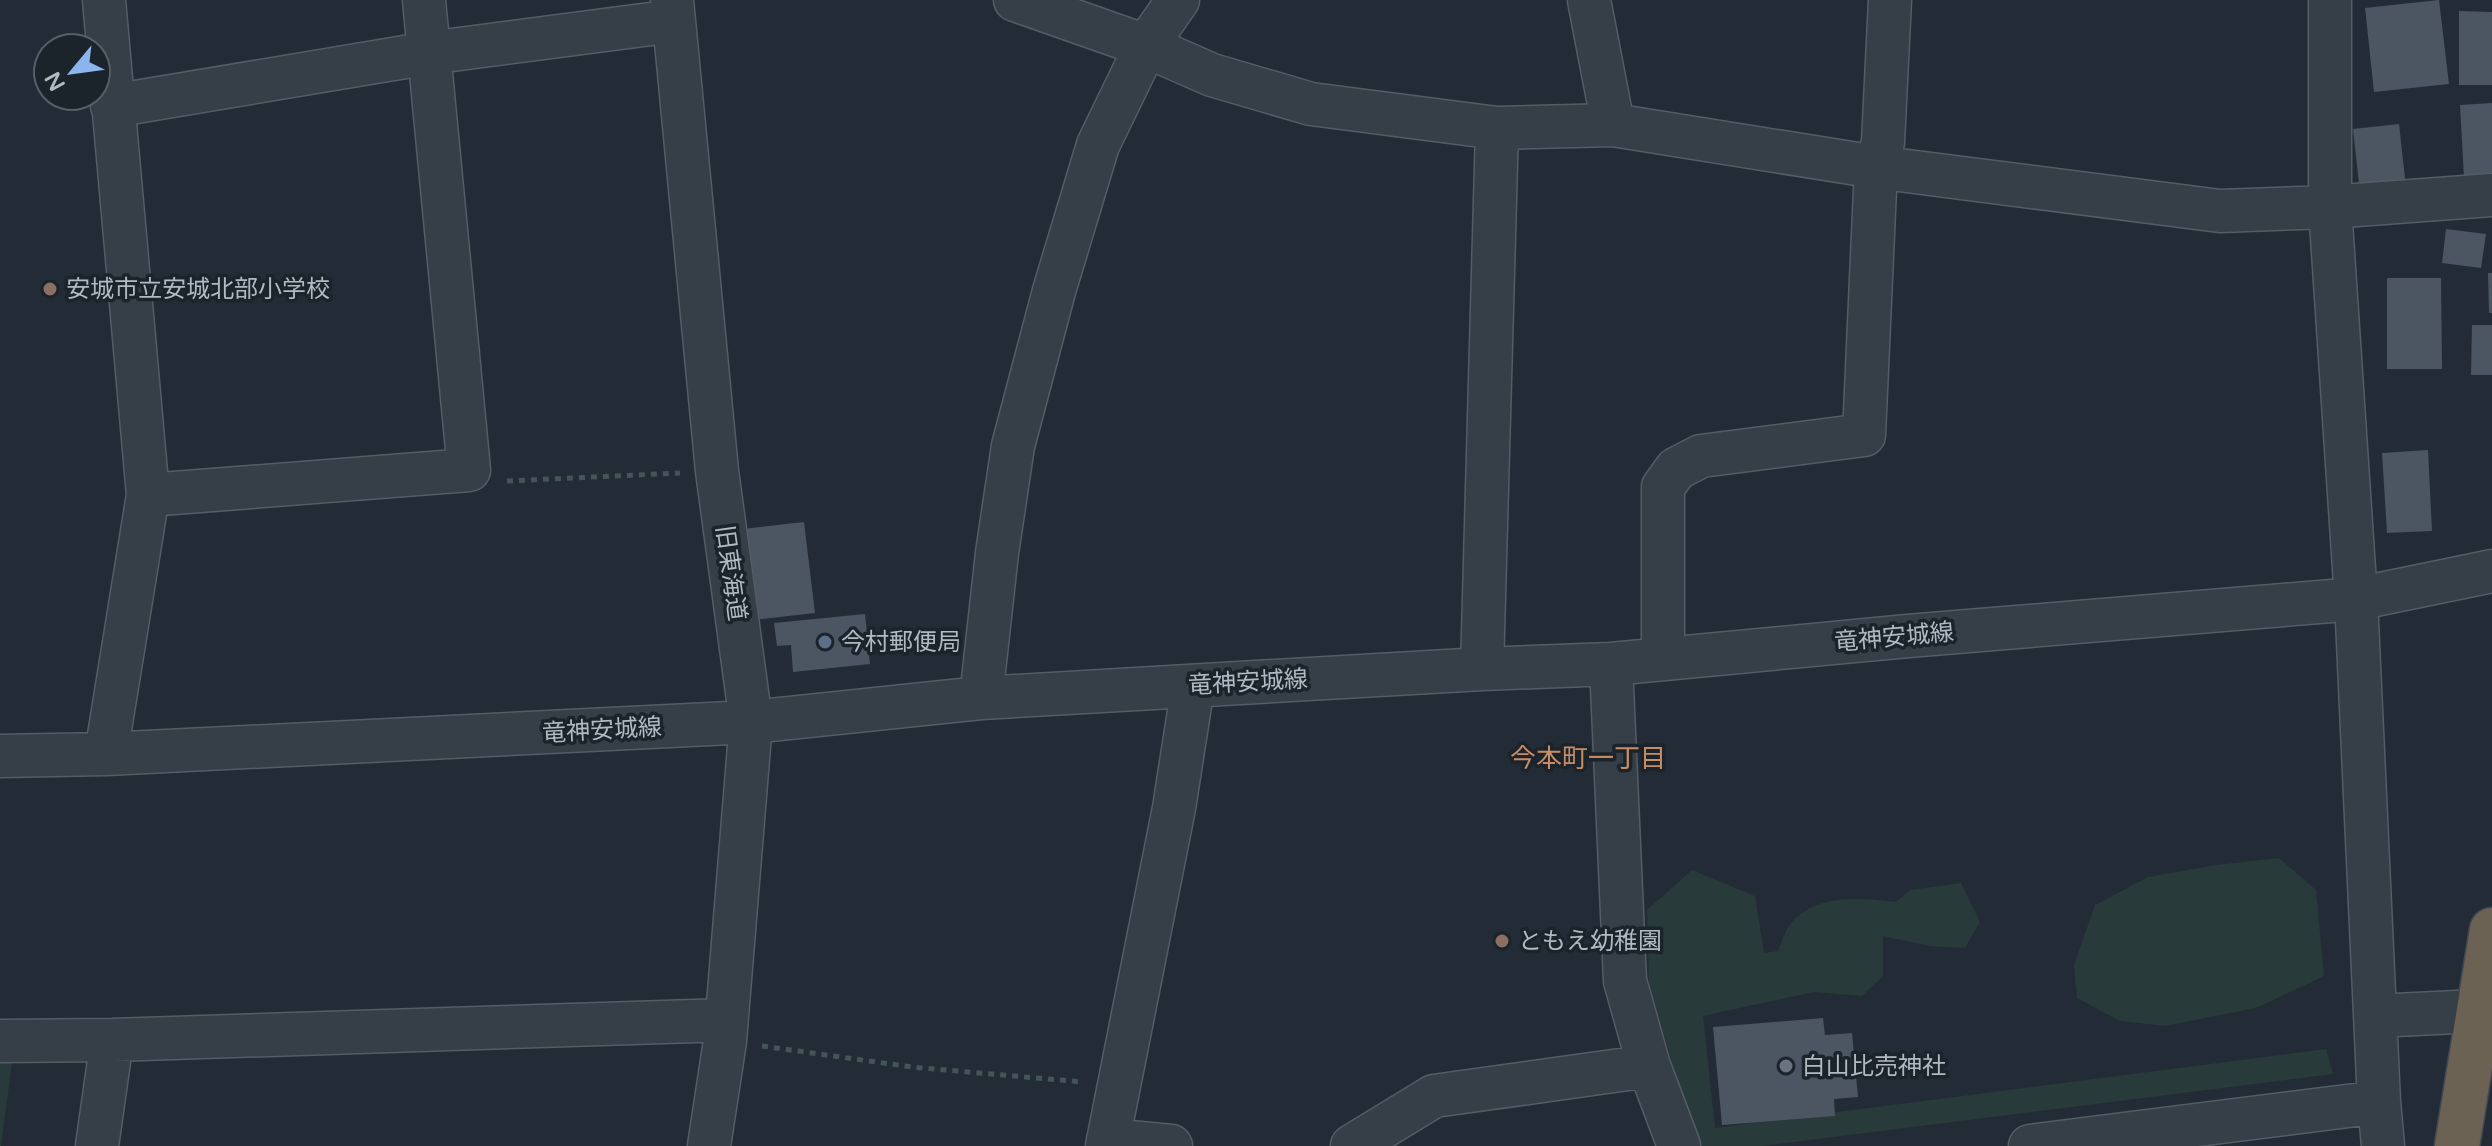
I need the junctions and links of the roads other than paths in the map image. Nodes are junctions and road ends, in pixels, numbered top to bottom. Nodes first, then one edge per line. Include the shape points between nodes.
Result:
1 (104, 0) edge
2 (424, 0) edge
3 (1015, 0) edge
4 (1178, 0) edge
5 (1589, 0) edge
6 (1890, 0) edge
7 (2330, 0) edge
8 (673, 10) edge
9 (106, 32) edge
10 (1146, 46) junction
11 (429, 53) junction
12 (112, 106) joint
13 (1613, 125) junction
14 (1497, 128) junction
15 (1876, 167) junction
16 (2492, 195) edge
17 (2330, 207) junction
18 (148, 495) junction
19 (2492, 571) edge
20 (2356, 599) junction
21 (1663, 659) junction
22 (1611, 664) junction
23 (1482, 669) junction
24 (1193, 686) junction
25 (981, 698) junction
26 (751, 722) junction
27 (106, 754) junction
28 (0, 756) edge
29 (2492, 930) edge
30 (2477, 1011) junction
31 (2375, 1016) junction
32 (726, 1031) junction
33 (112, 1040) junction
34 (0, 1041) edge
35 (1649, 1066) junction
36 (2379, 1102) junction
37 (1107, 1143) edge
38 (97, 1146) edge
39 (709, 1146) edge
40 (1171, 1146) edge
41 (1352, 1146) edge
42 (1679, 1146) edge
43 (2030, 1146) edge
44 (2383, 1146) edge
45 (2457, 1146) edge

1 - 9 street
2 - 11 street
3 - 10 street
4 - 10 street
5 - 13 street
6 - 15 street via 1883,142
7 - 17 street
8 - 11 street
8 - 26 street, 旧東海道 via 717,471
10 - 14 street via 1212,75 1311,104
10 - 25 street via 1098,145 1013,446
11 - 12 street
11 - 18 street via 469,470
12 - 18 street
13 - 14 street
13 - 15 street
14 - 23 street
15 - 17 street via 2185,208
15 - 21 street via 1864,435 1701,456 1676,469 1663,487
16 - 17 street
17 - 20 street
18 - 27 street
19 - 20 street, 竜神安城線
20 - 21 street, 竜神安城線
20 - 31 street
21 - 22 street, 竜神安城線
22 - 23 street, 竜神安城線
22 - 35 street via 1625,981
23 - 24 street, 竜神安城線
24 - 25 street, 竜神安城線
24 - 37 street
25 - 26 street, 竜神安城線
26 - 27 street, 竜神安城線
26 - 32 street, 旧東海道
27 - 28 street, 竜神安城線
29 - 30 highway
30 - 31 street
30 - 45 highway
31 - 36 street
32 - 33 street
32 - 39 street, 旧東海道
33 - 34 street
33 - 38 street
35 - 41 street via 1434,1096
35 - 42 street
36 - 43 street
36 - 44 street
37 - 40 street

